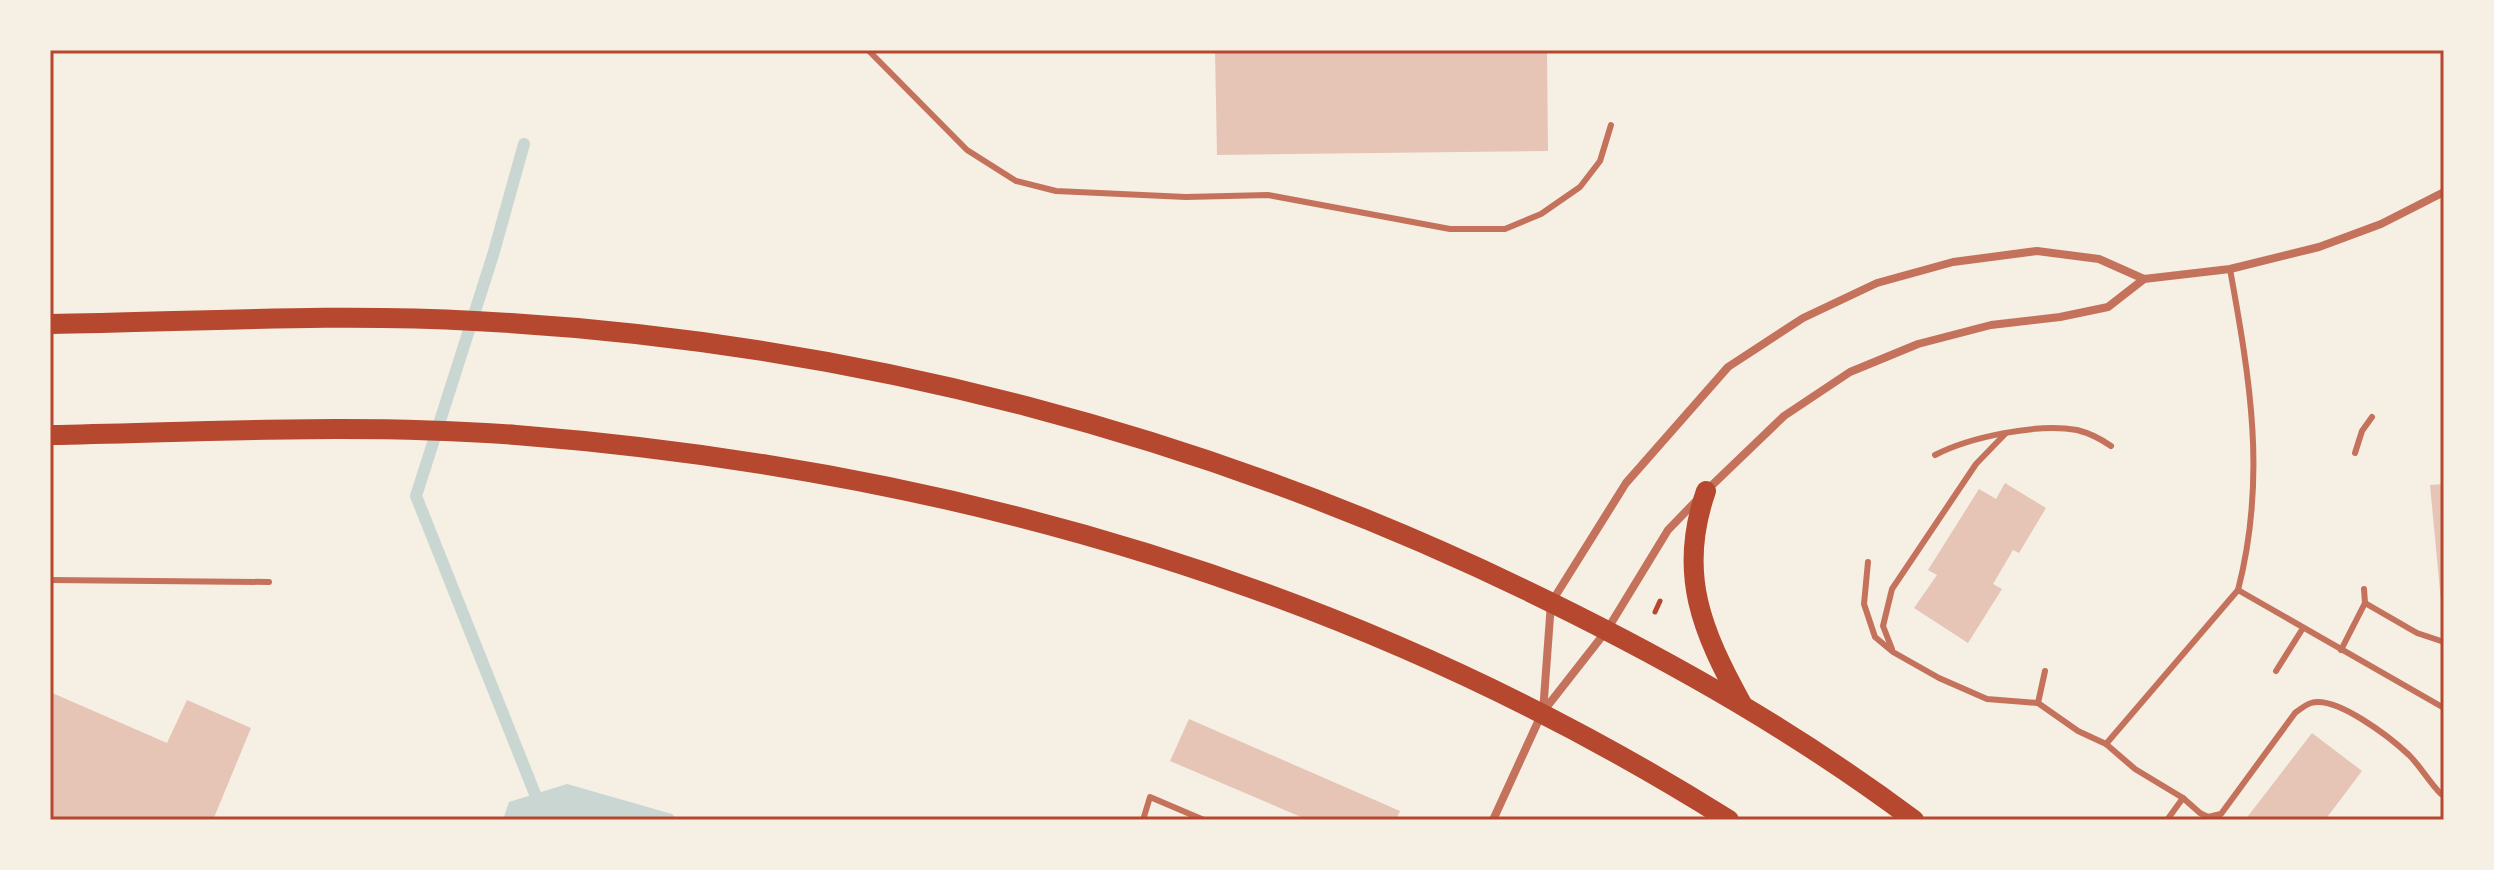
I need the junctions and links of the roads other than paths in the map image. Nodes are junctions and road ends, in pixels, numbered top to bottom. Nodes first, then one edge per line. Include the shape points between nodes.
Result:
1 (868, 50) edge
2 (1611, 125) dead end
3 (2444, 192) edge
4 (2230, 269) junction
5 (2144, 279) junction
6 (50, 324) edge
7 (2372, 417) dead end
8 (2005, 434) junction
9 (50, 435) edge
10 (2111, 446) dead end
11 (2355, 453) dead end
12 (1935, 455) dead end
13 (1706, 491) junction
14 (1868, 562) dead end
15 (50, 580) edge
16 (269, 582) dead end
17 (2364, 589) dead end
18 (2238, 590) junction
19 (1551, 603) junction
20 (2365, 603) junction
21 (2303, 628) junction
22 (1607, 630) junction
23 (2444, 642) edge
24 (2341, 650) junction
25 (1893, 652) junction
26 (2045, 671) dead end
27 (2276, 671) dead end
28 (2038, 703) junction
29 (1742, 704) junction
30 (2444, 708) edge
31 (1542, 713) junction
32 (2106, 744) junction
33 (2441, 794) dead end
34 (2183, 798) junction
35 (1143, 820) edge
36 (1204, 820) edge
37 (1493, 820) edge
38 (1729, 820) edge
39 (1914, 820) edge
40 (2167, 820) edge

1 - 2 lane via 967,150 1016,181 1056,191 1268,195 1450,229 1505,229 1541,214 1580,187 1600,161
3 - 4 street via 2319,247
4 - 5 street
4 - 18 lane via 2250,380 2255,452 2249,546
5 - 13 street via 2108,307 1991,325 1918,344 1850,372 1784,416
5 - 19 street via 2099,259 2037,251 1907,274 1803,318 1728,367 1626,483
6 - 19 main road via 395,318 558,326 759,349 974,392 1178,449 1360,515
7 - 11 lane
8 - 10 lane via 2077,430
8 - 12 lane
8 - 25 lane via 1976,464 1892,589 1883,626
9 - 31 main road via 350,430 512,435 722,457 851,478 1206,571 1425,657
13 - 22 street via 1668,530
13 - 29 main road via 1695,522 1694,574 1703,624
14 - 25 lane via 1864,604 1875,637
15 - 16 lane
17 - 20 lane
18 - 21 lane
18 - 32 lane
19 - 22 main road
19 - 31 street
20 - 23 lane
20 - 24 lane
21 - 24 lane
21 - 27 lane
22 - 29 main road
22 - 31 street
24 - 30 lane
25 - 28 lane via 1987,699
26 - 28 lane
28 - 32 lane
29 - 39 main road
31 - 37 street
31 - 38 main road
32 - 34 lane
33 - 34 lane via 2409,756 2350,711 2311,703 2295,713 2221,814 2208,817
34 - 40 lane
35 - 36 lane via 1150,797

